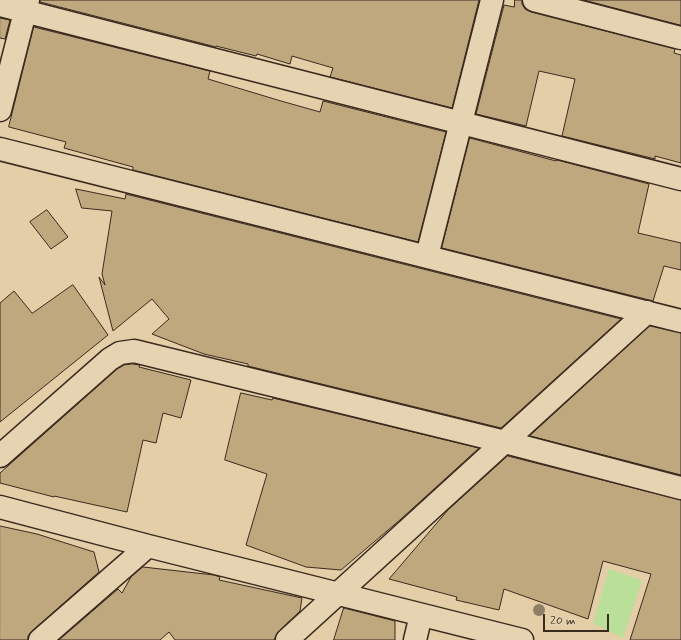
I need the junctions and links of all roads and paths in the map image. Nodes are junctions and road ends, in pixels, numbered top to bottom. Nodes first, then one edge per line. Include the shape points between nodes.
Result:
1 (492, 0) edge
2 (534, 0) edge
3 (0, 5) edge
4 (26, 6) edge
5 (681, 38) edge
6 (0, 110) edge
7 (461, 122) junction
8 (0, 149) edge
9 (681, 179) edge
10 (427, 256) junction
11 (647, 312) junction
12 (681, 321) edge
13 (505, 442) junction
14 (0, 456) edge
15 (681, 488) edge
16 (0, 507) edge
17 (148, 546) junction
18 (337, 593) junction
19 (421, 615) junction
20 (40, 640) edge
21 (287, 640) edge
22 (415, 640) edge
23 (522, 640) edge

1 - 7 street
2 - 5 street
3 - 4 street
4 - 6 street
4 - 7 street
7 - 9 street
7 - 10 street
8 - 10 street
10 - 11 street
11 - 12 street
11 - 13 street
13 - 14 street via 134,351 120,353 110,359
13 - 15 street
13 - 18 street
16 - 17 street
17 - 18 street
17 - 20 street
18 - 19 street
18 - 21 street
19 - 22 street
19 - 23 street

